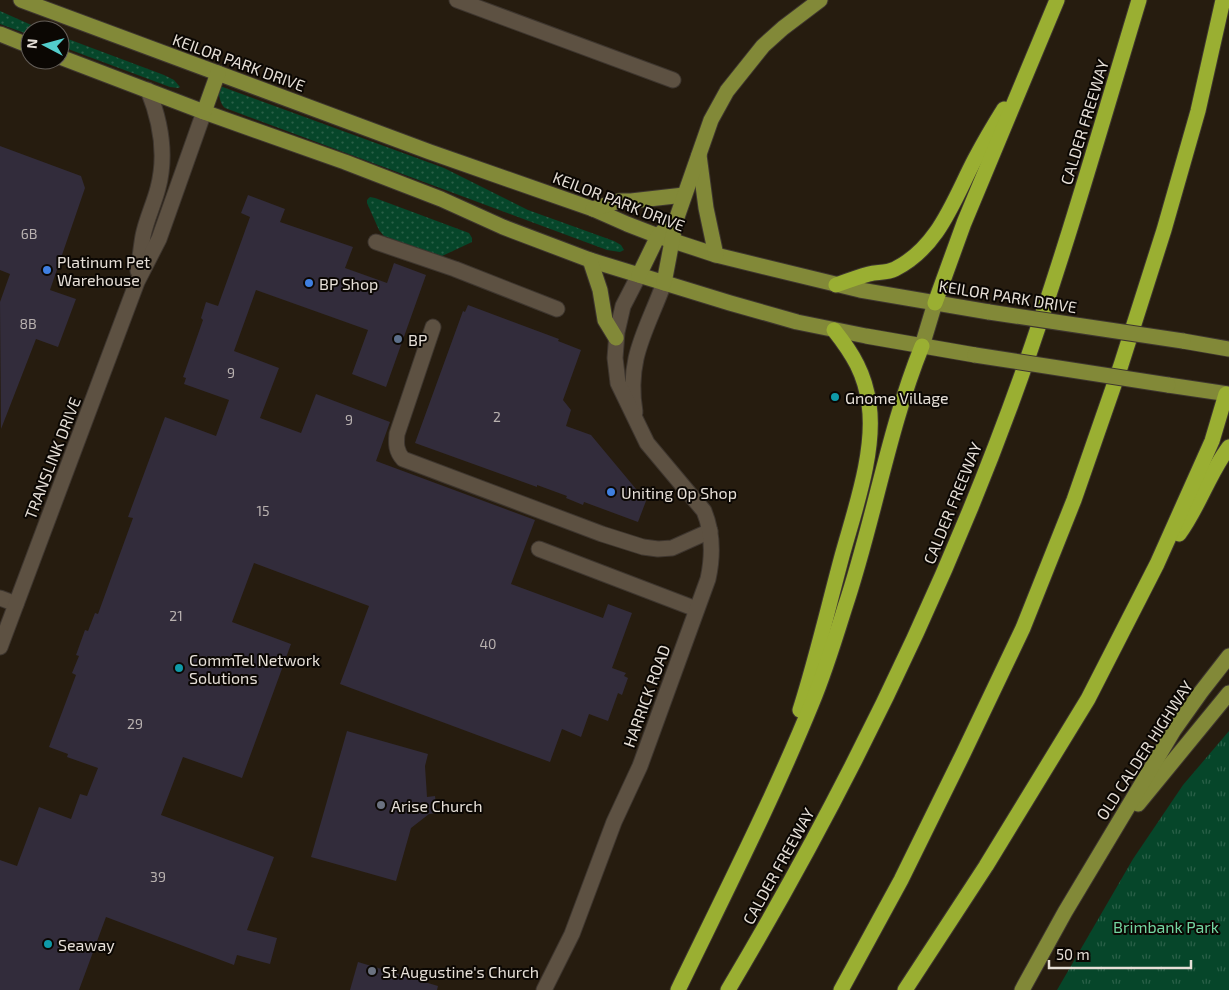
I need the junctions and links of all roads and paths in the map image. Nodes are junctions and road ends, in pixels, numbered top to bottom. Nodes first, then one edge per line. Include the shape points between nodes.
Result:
1 (21, 0) edge
2 (457, 0) edge
3 (820, 0) edge
4 (1057, 0) edge
5 (1138, 0) edge
6 (1223, 0) edge
7 (1229, 12) edge
8 (0, 34) edge
9 (20, 42) edge
10 (1035, 53) junction
11 (70, 61) edge
12 (218, 73) junction
13 (673, 80) dead end
14 (148, 90) junction
15 (1198, 111) junction
16 (204, 112) junction
17 (699, 151) junction
18 (684, 195) junction
19 (593, 209) junction
20 (666, 238) junction
21 (376, 242) dead end
22 (716, 255) junction
23 (590, 260) junction
24 (639, 275) junction
25 (137, 282) junction
26 (664, 283) junction
27 (836, 285) junction
28 (935, 303) junction
29 (557, 309) dead end
30 (433, 327) dead end
31 (834, 330) junction
32 (616, 338) junction
33 (922, 346) junction
34 (1229, 349) edge
35 (1228, 391) edge
36 (637, 423) junction
37 (1229, 446) edge
38 (710, 531) junction
39 (539, 549) dead end
40 (1157, 564) junction
41 (0, 598) edge
42 (16, 604) junction
43 (696, 609) junction
44 (0, 647) edge
45 (1229, 656) edge
46 (1229, 693) edge
47 (773, 792) junction
48 (1093, 865) junction
49 (544, 990) edge
50 (678, 990) edge
51 (728, 990) edge
52 (841, 990) edge
53 (905, 990) edge
54 (1022, 990) edge

1 - 12 main road, KEILOR PARK DRIVE
2 - 13 street
3 - 17 main road via 777,34 742,70 711,120
4 - 10 highway
5 - 51 highway, CALDER FREEWAY via 1049,295 963,526 885,700 805,856
6 - 15 highway
7 - 15 highway
8 - 9 main road
10 - 27 highway via 934,236 910,260 896,268
10 - 28 highway via 960,232
11 - 14 main road
12 - 16 main road
12 - 19 main road, KEILOR PARK DRIVE
14 - 16 main road
14 - 25 street, TRANSLINK DRIVE via 159,124 162,160 158,189 143,235
15 - 52 highway via 1118,374 1074,500 1023,628 901,880
16 - 23 main road via 345,162
16 - 25 street, TRANSLINK DRIVE via 159,239
17 - 18 main road
17 - 22 main road
18 - 19 main road via 618,201
18 - 20 main road
19 - 20 main road, KEILOR PARK DRIVE
20 - 22 main road, KEILOR PARK DRIVE
20 - 24 main road
20 - 26 main road
21 - 29 street
22 - 27 main road, KEILOR PARK DRIVE
23 - 24 main road
23 - 32 main road via 605,320
24 - 26 main road
24 - 32 street, HARRICK ROAD via 624,306
25 - 42 street, TRANSLINK DRIVE
26 - 31 main road via 766,314
26 - 36 street, HARRICK ROAD via 636,357 632,378
27 - 28 main road, KEILOR PARK DRIVE
28 - 33 main road
28 - 34 main road, KEILOR PARK DRIVE, bridge
30 - 38 street via 397,434 396,447 403,459 643,547 672,548
31 - 33 main road
31 - 47 highway via 861,371 870,406 868,452 801,706
32 - 36 street, HARRICK ROAD via 618,383
33 - 35 main road, bridge via 1168,385
33 - 47 highway via 900,411 846,605 813,701
35 - 40 highway via 1212,441
36 - 38 street, HARRICK ROAD via 647,443 704,511
37 - 40 highway via 1186,525
38 - 43 street, HARRICK ROAD via 711,563
39 - 43 street
40 - 53 highway via 1088,699 986,866
41 - 42 street
42 - 44 street, TRANSLINK DRIVE
43 - 49 street, HARRICK ROAD via 640,766 614,822 572,934
45 - 48 main road, OLD CALDER HIGHWAY via 1174,730
46 - 48 main road, OLD CALDER HIGHWAY via 1153,784
47 - 50 highway
48 - 54 main road, OLD CALDER HIGHWAY

